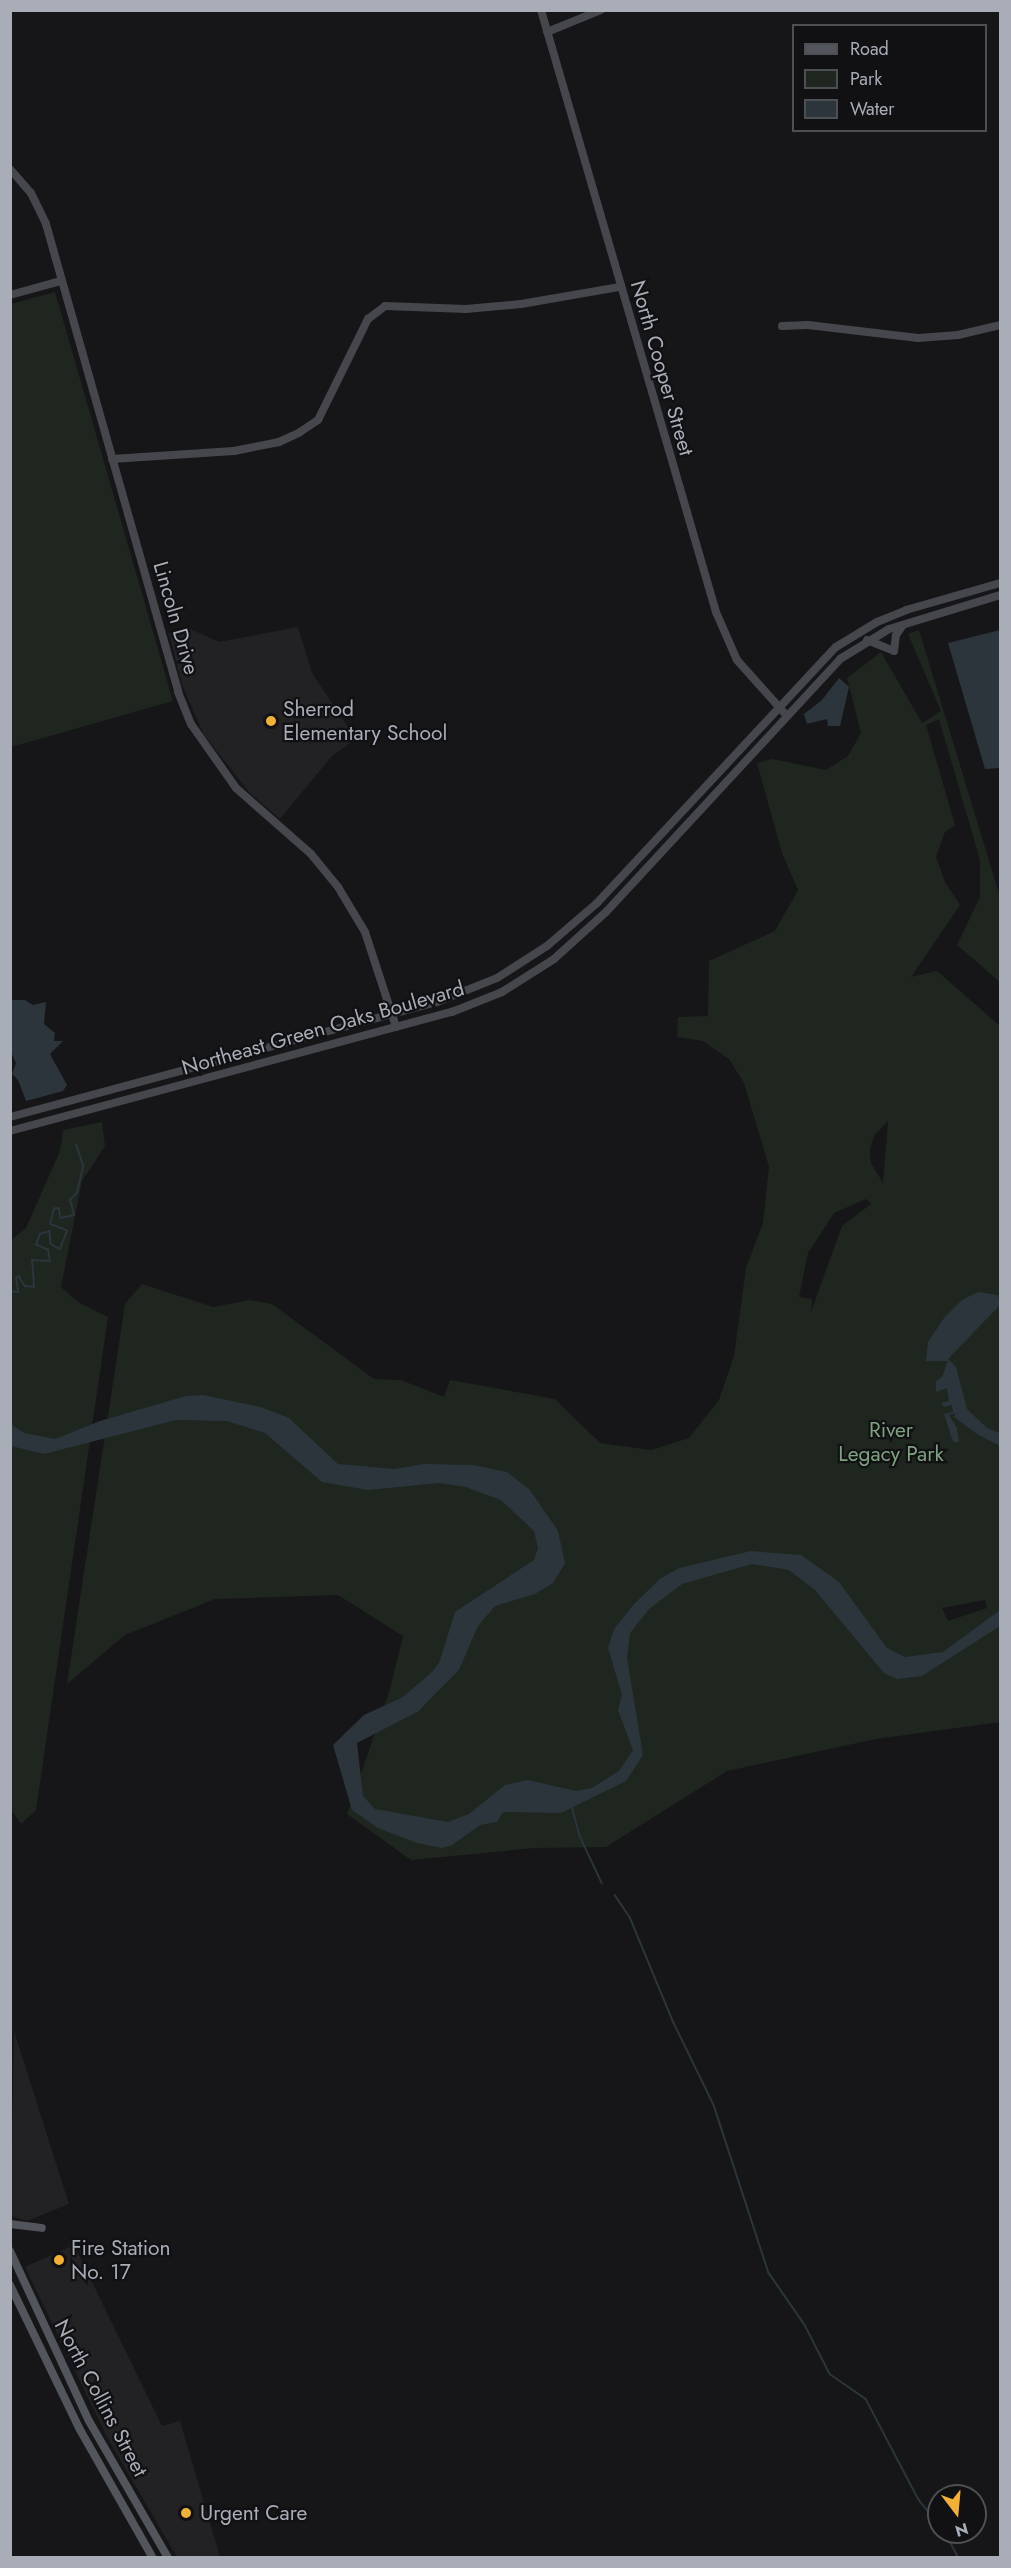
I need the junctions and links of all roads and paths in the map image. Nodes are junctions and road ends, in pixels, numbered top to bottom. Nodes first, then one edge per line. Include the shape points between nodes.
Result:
1 (541, 10) edge
2 (601, 10) edge
3 (547, 32) junction
4 (10, 170) edge
5 (61, 281) junction
6 (619, 287) junction
7 (10, 295) edge
8 (1000, 325) edge
9 (782, 326) dead end
10 (112, 459) junction
11 (1000, 583) edge
12 (1000, 595) edge
13 (905, 623) junction
14 (867, 640) junction
15 (778, 708) junction
16 (787, 717) junction
17 (710, 780) junction
18 (720, 788) junction
19 (393, 1014) junction
20 (396, 1027) junction
21 (10, 1117) edge
22 (10, 1131) edge
23 (10, 2223) edge
24 (42, 2228) dead end
25 (10, 2251) edge
26 (10, 2285) edge
27 (153, 2558) edge
28 (168, 2558) edge

1 - 3 main road, North Cooper Street
2 - 3 main road
3 - 6 main road, North Cooper Street
4 - 5 main road, Lincoln Drive via 40,209
5 - 7 main road
5 - 10 main road, Lincoln Drive
6 - 10 main road via 477,308 385,306 368,320 318,420 300,432 279,442 234,452
6 - 15 main road, North Cooper Street via 716,612 737,660
8 - 9 main road via 958,335 918,338 807,325
10 - 19 main road, Lincoln Drive via 191,724 236,788 310,854 338,887 365,932
11 - 15 main road, Northeast Green Oaks Boulevard via 906,610 854,634 836,647
12 - 13 main road, Northeast Green Oaks Boulevard
13 - 14 main road, Northeast Green Oaks Boulevard
13 - 14 main road via 896,635 894,651
14 - 16 main road, Northeast Green Oaks Boulevard via 840,659
15 - 16 main road, North Cooper Street
15 - 17 main road, Northeast Green Oaks Boulevard
16 - 18 main road, Northeast Green Oaks Boulevard
17 - 18 main road
17 - 19 main road, Northeast Green Oaks Boulevard via 597,903 547,946 488,982
18 - 20 main road, Northeast Green Oaks Boulevard via 606,912 554,959 480,1002
19 - 20 main road, Lincoln Drive
19 - 21 main road, Northeast Green Oaks Boulevard
20 - 22 main road, Northeast Green Oaks Boulevard
23 - 24 main road
25 - 28 main road, North Collins Street via 89,2421
26 - 27 main road, North Collins Street via 79,2428

